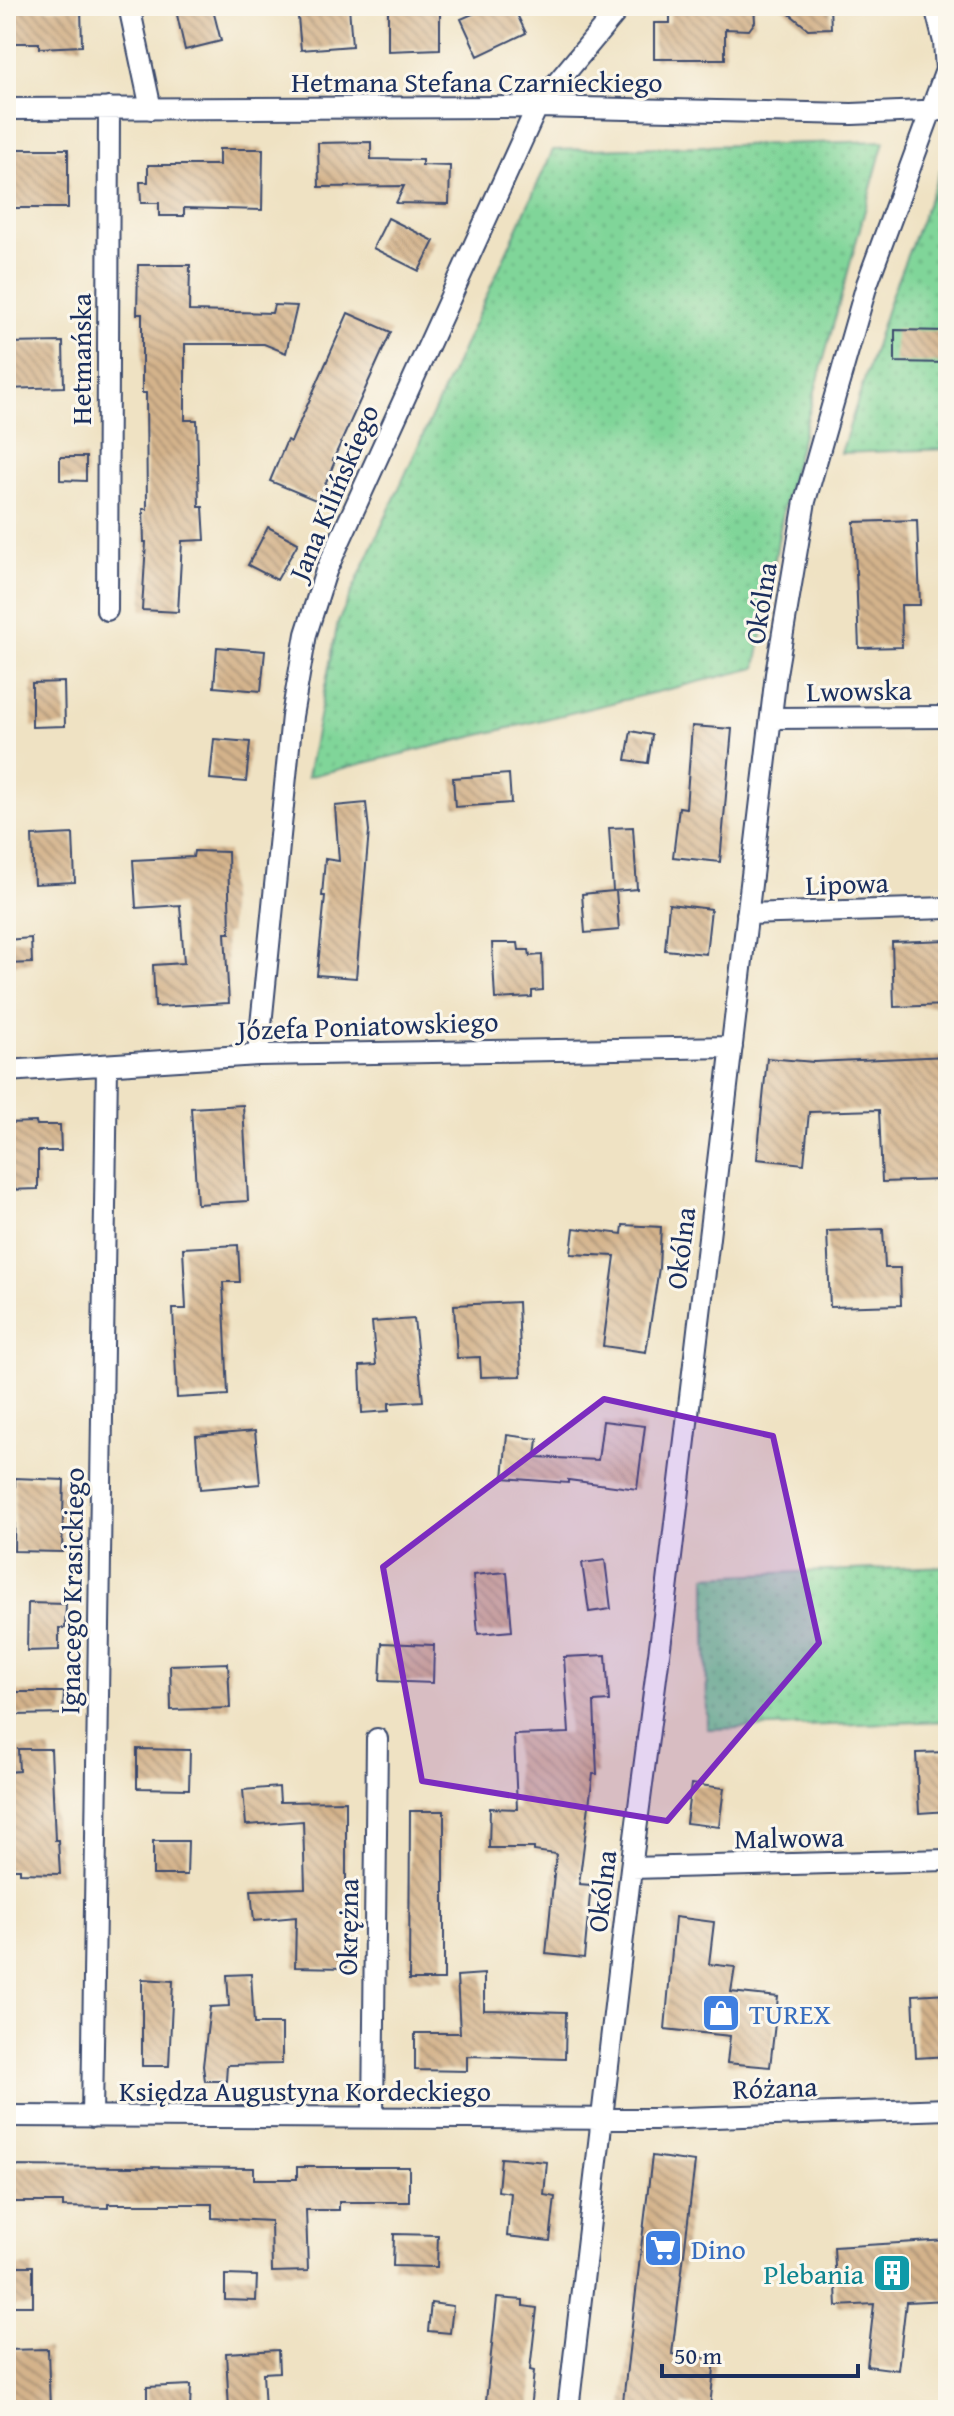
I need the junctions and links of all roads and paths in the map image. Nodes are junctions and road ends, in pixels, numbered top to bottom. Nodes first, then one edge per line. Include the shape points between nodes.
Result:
1 (129, 6) edge
2 (621, 6) edge
3 (935, 6) edge
4 (537, 107) junction
5 (109, 108) junction
6 (6, 109) edge
7 (151, 109) junction
8 (941, 110) edge
9 (107, 610) dead end
10 (948, 717) edge
11 (771, 718) junction
12 (948, 908) edge
13 (747, 914) junction
14 (732, 1047) junction
15 (258, 1055) junction
16 (107, 1066) junction
17 (6, 1071) edge
18 (377, 1739) dead end
19 (948, 1860) edge
20 (631, 1868) junction
21 (948, 2109) edge
22 (6, 2116) edge
23 (373, 2116) junction
24 (92, 2117) junction
25 (603, 2119) junction
26 (568, 2410) edge

1 - 7 street
2 - 4 street, Jana Kilińskiego
3 - 8 street, Okólna via 946,70
4 - 7 street, Hetmana Stefana Czarnieckiego
4 - 8 street, Hetmana Stefana Czarnieckiego via 852,114
4 - 15 street, Jana Kilińskiego via 326,571 306,634 283,788
5 - 6 street, Hetmana Stefana Czarnieckiego
5 - 7 street, Hetmana Stefana Czarnieckiego
5 - 9 street, Hetmańska
8 - 11 street, Okólna via 867,284 805,501
10 - 11 street, Lwowska
11 - 13 street, Okólna
12 - 13 street, Lipowa
13 - 14 street, Okólna
14 - 15 street, Józefa Poniatowskiego
14 - 20 street, Okólna
15 - 16 street, Józefa Poniatowskiego
16 - 17 street, Józefa Poniatowskiego
16 - 24 street, Ignacego Krasickiego
18 - 23 street, Okrężna
19 - 20 street, Malwowa
20 - 25 street, Okólna
21 - 25 street, Różana
22 - 24 street, Księdza Augustyna Kordeckiego
23 - 24 street, Księdza Augustyna Kordeckiego
23 - 25 street, Księdza Augustyna Kordeckiego
25 - 26 street, Okólna

